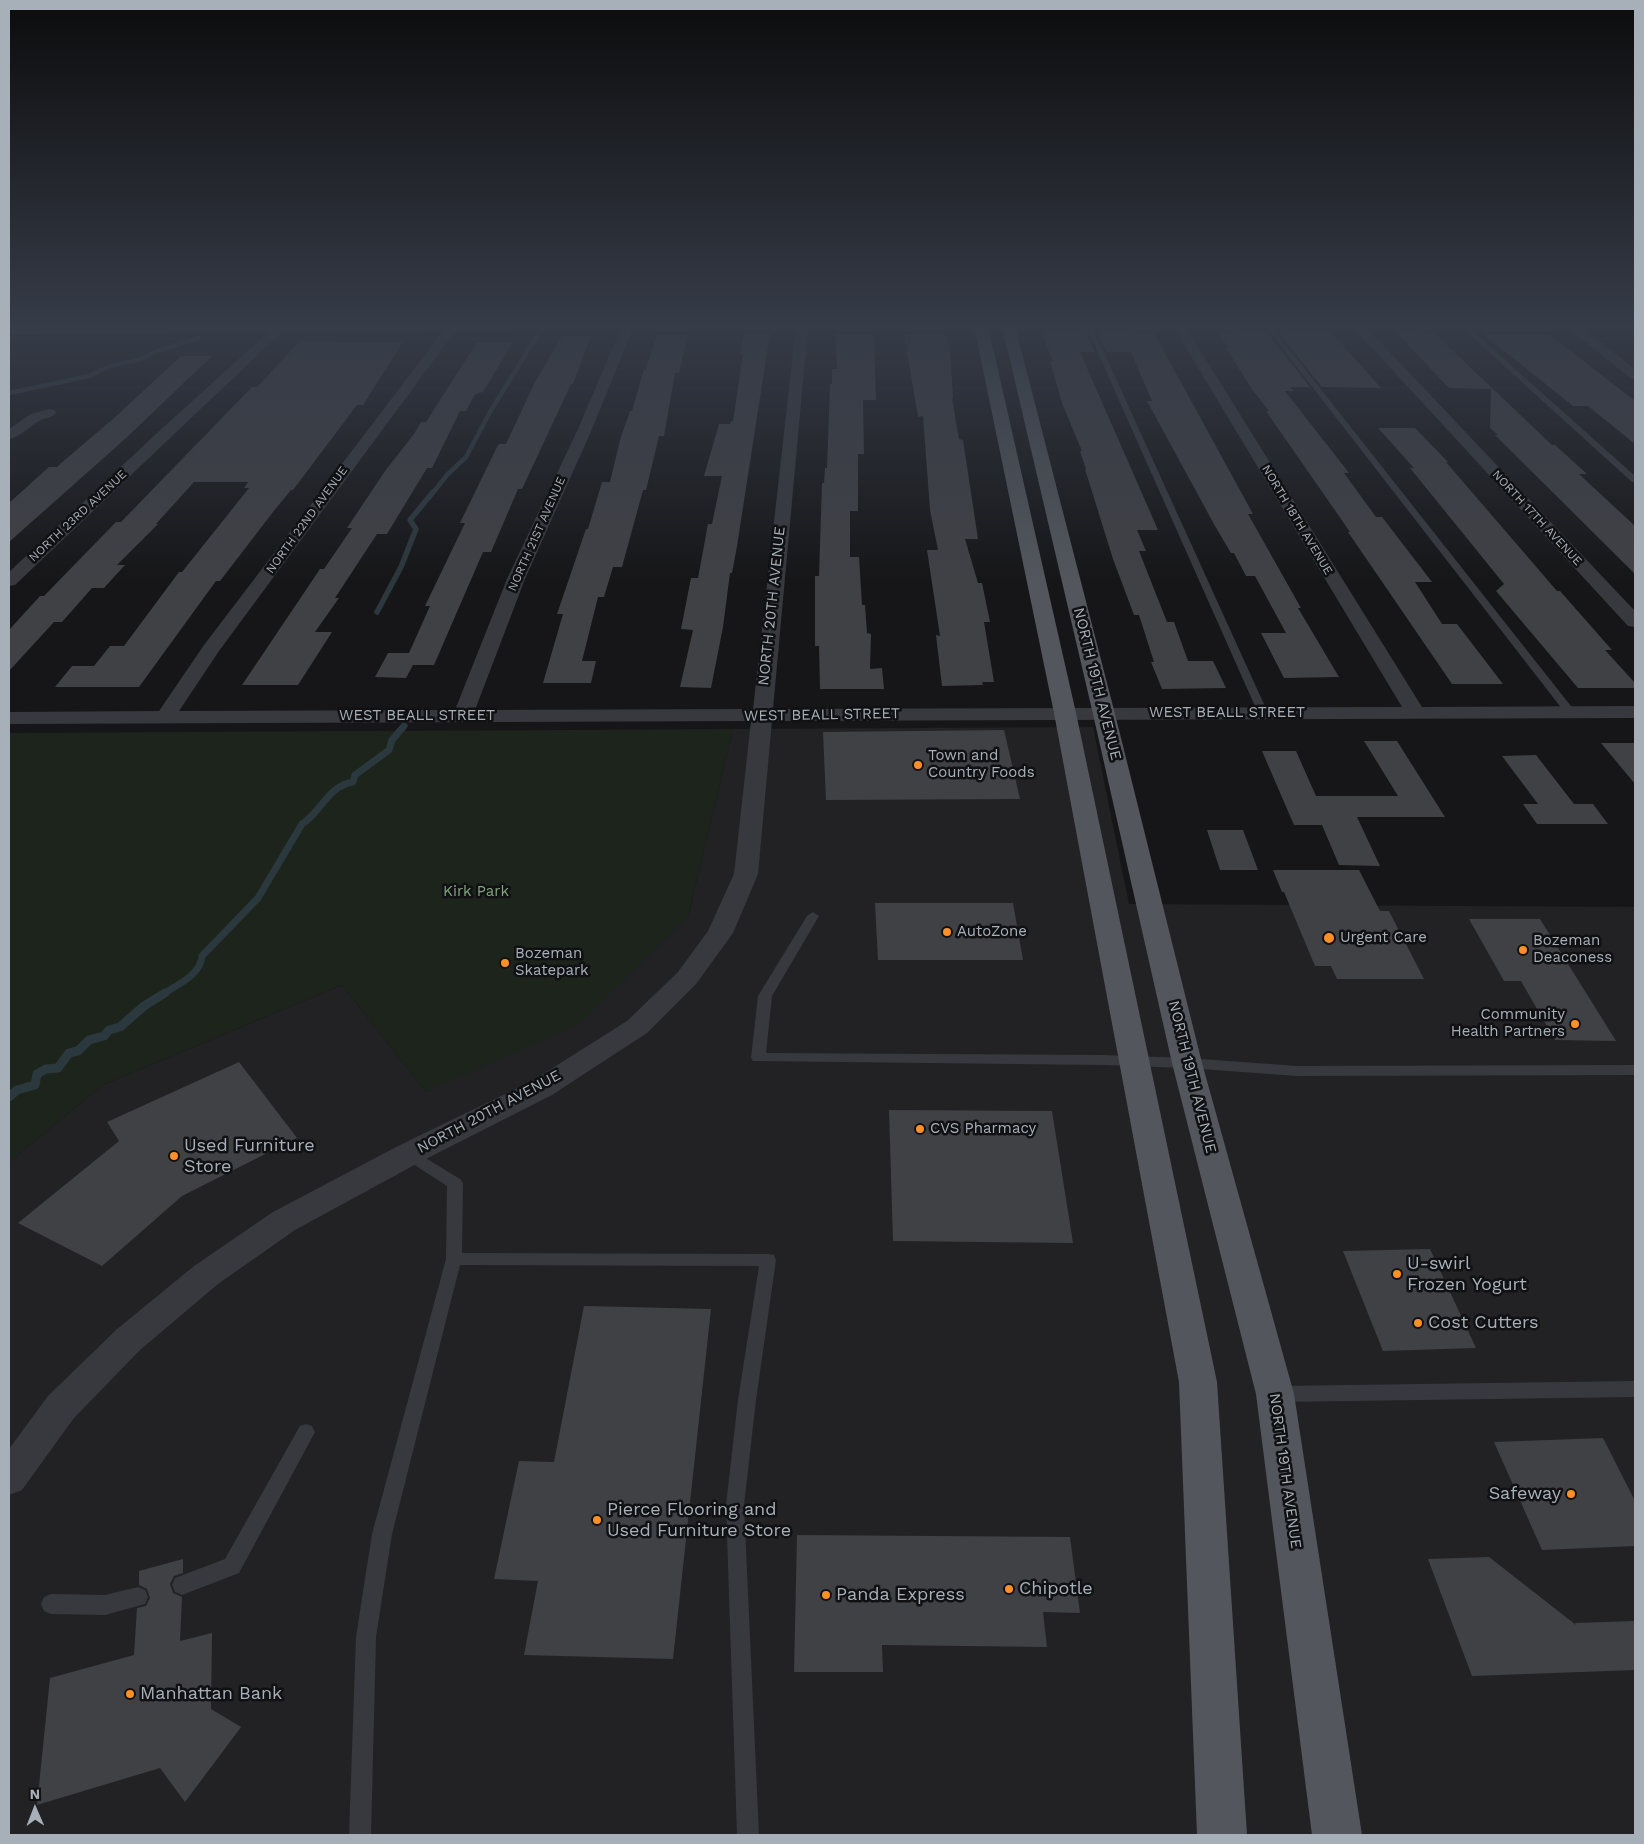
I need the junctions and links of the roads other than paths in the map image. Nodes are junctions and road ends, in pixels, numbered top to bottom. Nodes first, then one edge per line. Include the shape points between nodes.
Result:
1 (188, 412) edge
2 (387, 412) edge
3 (592, 412) edge
4 (793, 412) edge
5 (999, 412) edge
6 (1029, 412) edge
7 (1128, 412) edge
8 (1231, 412) edge
9 (1335, 412) edge
10 (1439, 412) edge
11 (1559, 412) edge
12 (49, 413) dead end
13 (9, 435) edge
14 (1635, 480) edge
15 (9, 581) edge
16 (1635, 622) edge
17 (1570, 712) junction
18 (1635, 712) edge
19 (1065, 713) junction
20 (1263, 713) junction
21 (1416, 713) junction
22 (1104, 714) junction
23 (463, 716) junction
24 (761, 716) junction
25 (165, 717) junction
26 (9, 718) edge
27 (813, 916) dead end
28 (1134, 1061) junction
29 (1187, 1063) junction
30 (1635, 1070) edge
31 (409, 1154) junction
32 (454, 1258) junction
33 (1635, 1389) edge
34 (1275, 1394) junction
35 (306, 1432) dead end
36 (9, 1478) edge
37 (182, 1584) dead end
38 (138, 1597) dead end
39 (51, 1604) dead end
40 (360, 1835) edge
41 (748, 1835) edge
42 (1222, 1835) edge
43 (1338, 1835) edge

1 - 15 street, NORTH 23RD AVENUE
2 - 25 street, NORTH 22ND AVENUE via 211,649
3 - 23 street, NORTH 21ST AVENUE via 516,579
4 - 24 street, NORTH 20TH AVENUE
5 - 19 main road
6 - 22 main road, NORTH 19TH AVENUE
7 - 20 lane
8 - 21 street, NORTH 18TH AVENUE
9 - 17 lane
10 - 16 street, NORTH 17TH AVENUE
11 - 14 lane
12 - 13 street via 36,417
17 - 18 street, WEST BEALL STREET
17 - 21 street, WEST BEALL STREET
19 - 22 street, WEST BEALL STREET
19 - 24 street, WEST BEALL STREET
19 - 28 main road
20 - 21 street, WEST BEALL STREET
20 - 22 street, WEST BEALL STREET
22 - 29 main road, NORTH 19TH AVENUE
23 - 24 street, WEST BEALL STREET
23 - 25 street, WEST BEALL STREET
24 - 31 street, NORTH 20TH AVENUE via 746,874 720,933 687,978 637,1027 542,1088
25 - 26 street, WEST BEALL STREET
27 - 28 lane via 765,996 758,1058
28 - 29 lane
28 - 42 main road via 1198,1382
29 - 30 lane via 1297,1071
29 - 34 main road, NORTH 19TH AVENUE
31 - 32 lane via 455,1183
31 - 36 street, NORTH 20TH AVENUE via 284,1221 206,1275 128,1340 61,1407
32 - 40 lane via 382,1534 366,1637
32 - 41 lane via 768,1260 735,1505
33 - 34 lane
34 - 43 main road, NORTH 19TH AVENUE
35 - 37 lane via 232,1566
38 - 39 lane via 105,1605

